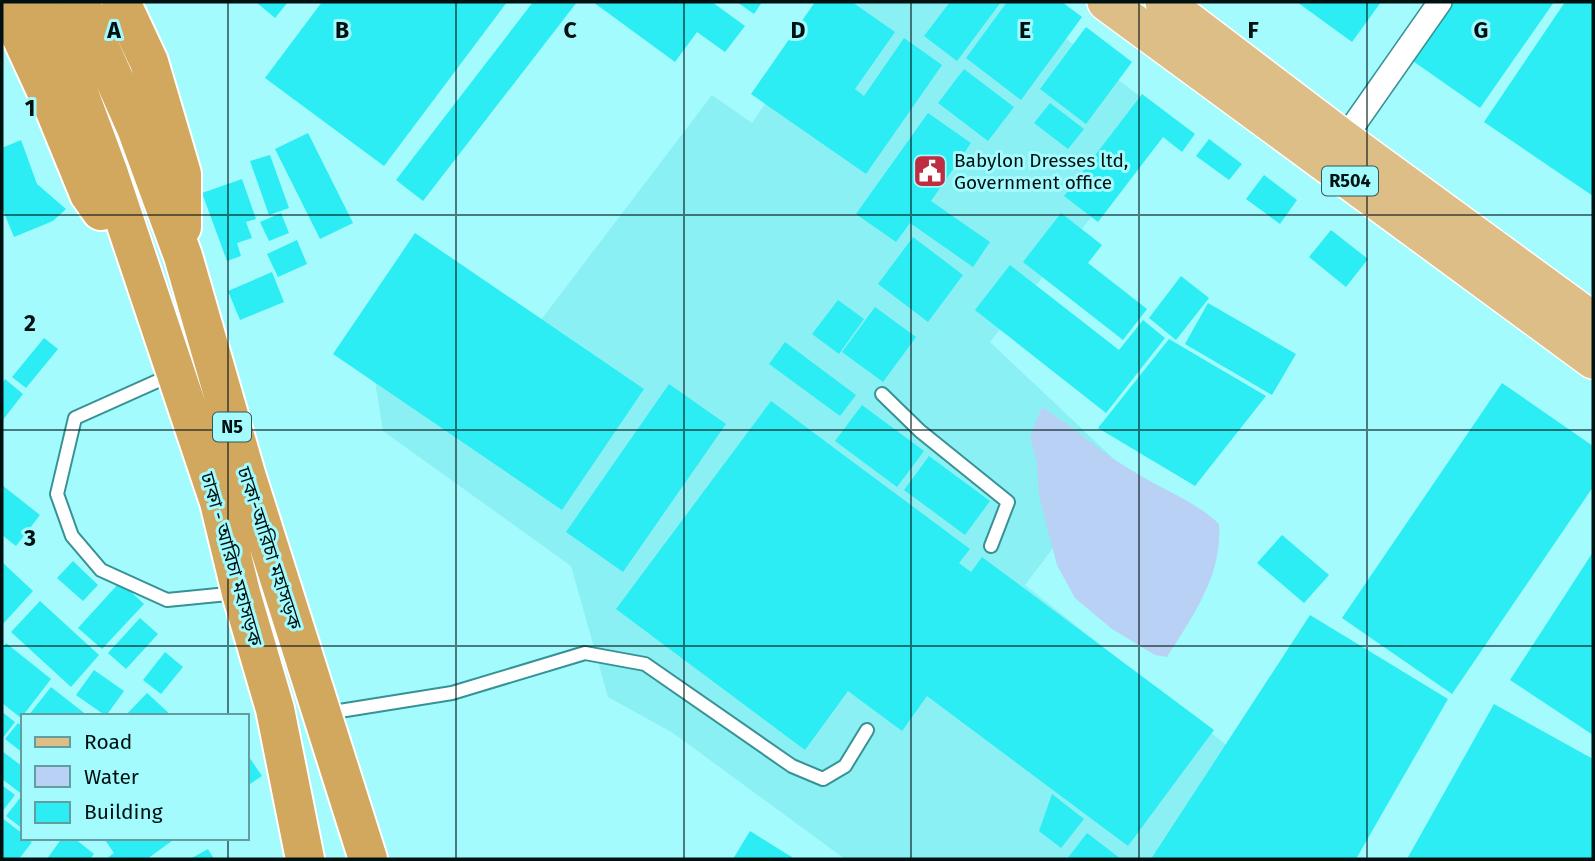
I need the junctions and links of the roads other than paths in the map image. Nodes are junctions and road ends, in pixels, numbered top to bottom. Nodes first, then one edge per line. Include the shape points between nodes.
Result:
1 (5, 2) edge
2 (39, 2) edge
3 (80, 2) edge
4 (121, 2) edge
5 (1106, 2) edge
6 (1440, 2) edge
7 (1180, 10) edge
8 (1344, 139) junction
9 (183, 256) junction
10 (139, 265) junction
11 (1593, 321) edge
12 (1593, 360) edge
13 (174, 373) junction
14 (882, 394) dead end
15 (991, 546) dead end
16 (242, 593) junction
17 (323, 714) junction
18 (867, 730) dead end
19 (305, 859) edge
20 (368, 859) edge

1 - 10 highway via 89,194
2 - 10 highway, N5 via 71,72
3 - 9 highway, ঢাকা-আরিচা মহাসড়ক / N5 via 136,128
4 - 9 highway via 149,62 182,174
5 - 12 main road, R504
6 - 8 street
7 - 8 main road, R504
8 - 11 main road, R504
9 - 17 highway, ঢাকা-আরিচা মহাসড়ক / N5
10 - 13 highway, ঢাকা - আরিচা মহাসড়ক / N5
13 - 16 highway, ঢাকা - আরিচা মহাসড়ক / N5 via 219,502
13 - 16 lane via 75,418 57,494 72,536 102,570 167,600
14 - 15 lane via 1008,502
16 - 19 highway, ঢাকা - আরিচা মহাসড়ক / N5 via 275,709
17 - 18 lane via 452,693 585,653 645,664 792,766 822,779 845,766
17 - 20 highway, ঢাকা-আরিচা মহাসড়ক / N5

